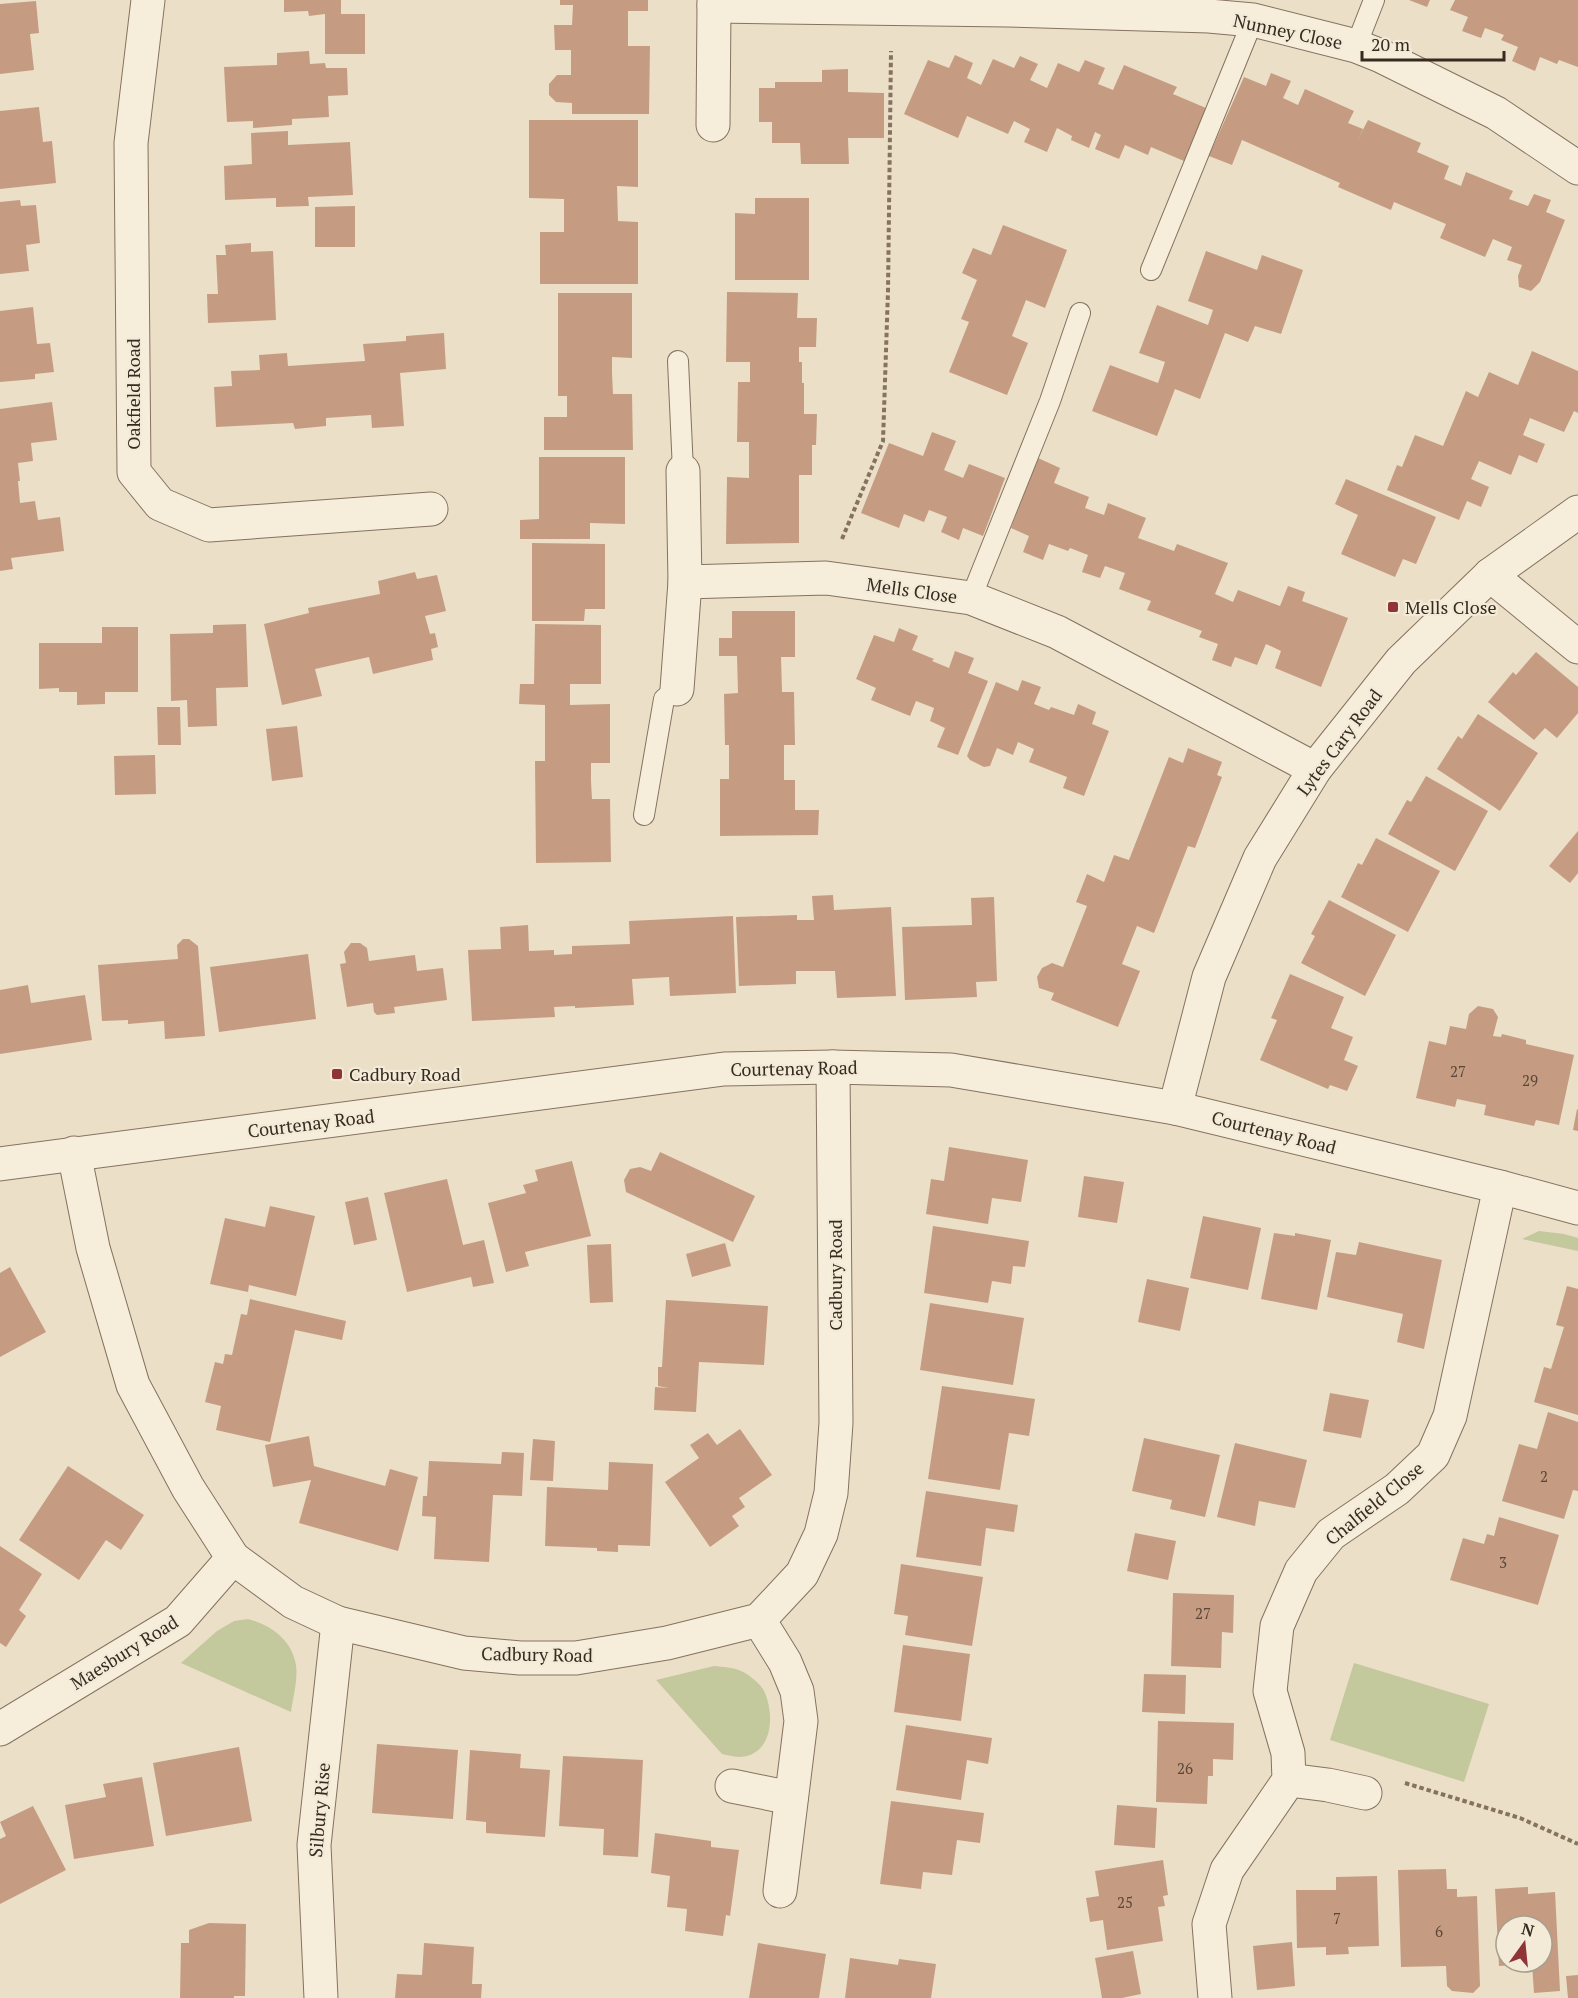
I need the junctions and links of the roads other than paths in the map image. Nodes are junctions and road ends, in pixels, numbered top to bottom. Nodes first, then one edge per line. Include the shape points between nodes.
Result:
1 (148, 0) edge
2 (1374, 0) edge
3 (714, 3) edge
4 (1009, 5) edge
5 (1253, 20) junction
6 (1356, 46) junction
7 (713, 125) dead end
8 (1578, 168) edge
9 (1151, 270) dead end
10 (1080, 313) dead end
11 (678, 361) dead end
12 (683, 471) joint
13 (431, 509) dead end
14 (1578, 512) edge
15 (1490, 575) junction
16 (685, 582) junction
17 (970, 598) junction
18 (1578, 647) edge
19 (677, 689) joint
20 (1315, 769) junction
21 (644, 815) dead end
22 (833, 1067) junction
23 (1174, 1108) junction
24 (74, 1154) junction
25 (0, 1164) edge
26 (1500, 1187) junction
27 (1578, 1209) edge
28 (233, 1558) junction
29 (759, 1620) junction
30 (338, 1623) junction
31 (0, 1729) edge
32 (1289, 1780) junction
33 (732, 1786) dead end
34 (1365, 1793) dead end
35 (791, 1797) junction
36 (780, 1890) dead end
37 (321, 1998) edge
38 (1215, 1998) edge

1 - 13 street, Oakfield Road via 131,143 134,472 160,504 209,525
2 - 6 lane
3 - 4 street, Nunney Close via 892,10
3 - 7 street, Nunney Close
4 - 5 street, Nunney Close
5 - 6 street, Nunney Close
5 - 9 lane
6 - 8 street, Nunney Close via 1496,112
10 - 17 lane via 1050,401
11 - 12 lane
12 - 16 street
14 - 15 street, Lytes Cary Road
15 - 18 street
15 - 20 street, Lytes Cary Road via 1401,661
16 - 17 street, Mells Close via 826,578
16 - 19 street
17 - 20 street, Mells Close via 1057,632
19 - 21 lane via 664,699
20 - 23 street, Lytes Cary Road via 1260,858 1209,977
22 - 23 street, Courtenay Road via 951,1070
22 - 24 street, Courtenay Road via 724,1069
22 - 29 street, Cadbury Road via 836,1423 831,1493 821,1534 802,1574
23 - 26 street, Courtenay Road
24 - 25 street, Courtenay Road
24 - 28 street, Cadbury Road via 93,1248 133,1385 188,1488
26 - 27 street, Courtenay Road
26 - 32 street, Chalfield Close via 1450,1416 1432,1455 1397,1489 1331,1534 1301,1571 1277,1626 1270,1691 1288,1753
28 - 30 street, Cadbury Road via 293,1602
28 - 31 street, Maesbury Road via 178,1621
29 - 30 street, Cadbury Road via 667,1643 576,1658 464,1653
29 - 35 street via 785,1662 797,1691 801,1721
30 - 37 street, Silbury Rise via 314,1845
32 - 34 street
32 - 38 street via 1227,1870 1209,1924
33 - 35 street
35 - 36 street

